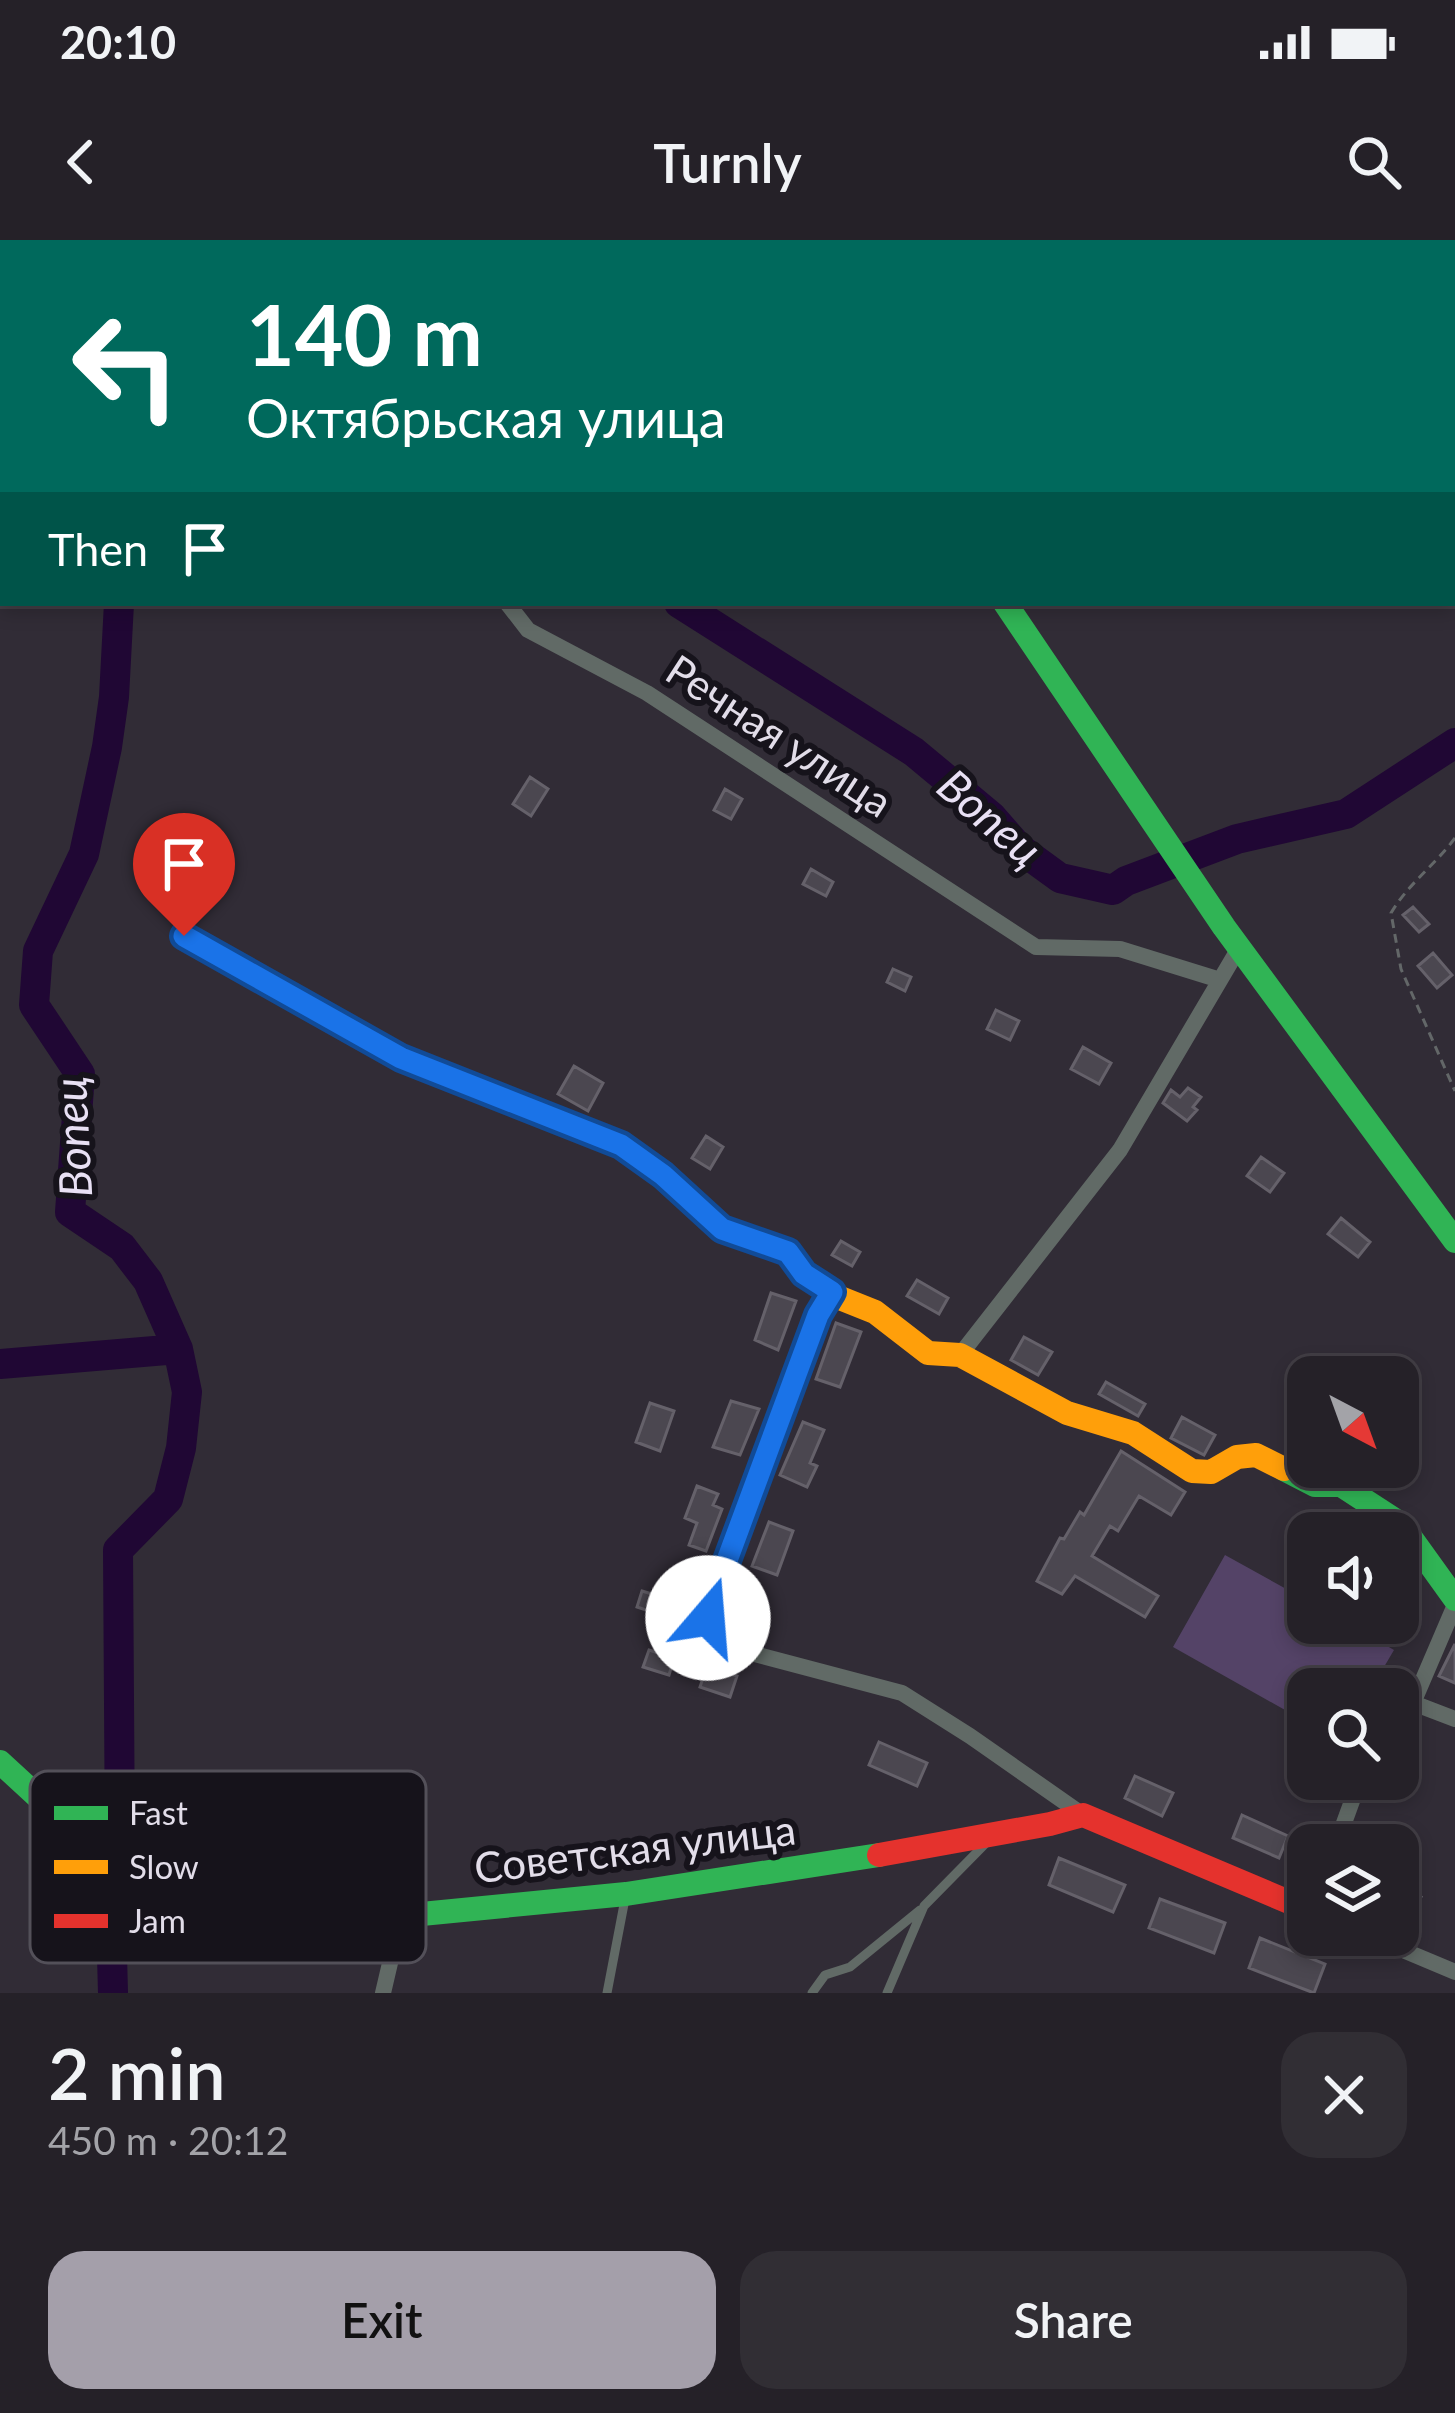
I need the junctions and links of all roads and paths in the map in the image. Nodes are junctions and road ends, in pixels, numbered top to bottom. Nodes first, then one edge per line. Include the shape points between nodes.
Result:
1 (509, 606) edge
2 (1007, 606) edge
3 (1455, 838) edge
4 (184, 936) dead end
5 (1231, 937) junction
6 (1220, 980) junction
7 (1455, 1091) edge
8 (1455, 1241) edge
9 (832, 1292) junction
10 (960, 1355) junction
11 (1455, 1602) edge
12 (1419, 1680) edge
13 (1419, 1711) edge
14 (1455, 1719) edge
15 (0, 1762) edge
16 (30, 1790) edge
17 (1083, 1815) junction
18 (995, 1834) junction
19 (626, 1894) junction
20 (1287, 1900) edge
21 (924, 1906) junction
22 (426, 1914) edge
23 (1417, 1956) edge
24 (390, 1963) edge
25 (1455, 1972) edge
26 (383, 1993) edge
27 (607, 1993) edge
28 (812, 1993) edge
29 (887, 1993) edge

1 - 6 street, Речная улица via 528,630 647,693 1036,947 1120,949
2 - 5 street
3 - 7 path via 1391,913 1401,969
4 - 9 street via 401,1058 621,1145 722,1229 788,1252
5 - 6 street
5 - 8 street
6 - 10 street via 1120,1150
9 - 10 street via 928,1352
9 - 17 street via 708,1618 732,1648 902,1693
10 - 11 street via 1067,1413 1133,1433 1192,1471 1256,1455 1316,1485 1341,1485 1401,1524
11 - 12 street
13 - 14 street
15 - 16 street, Советская улица
17 - 18 street, Советская улица
17 - 20 street
18 - 19 street, Советская улица
18 - 21 lane
19 - 22 street, Советская улица
19 - 27 lane
21 - 28 lane via 850,1967 825,1975
21 - 29 lane
23 - 25 street
24 - 26 street

